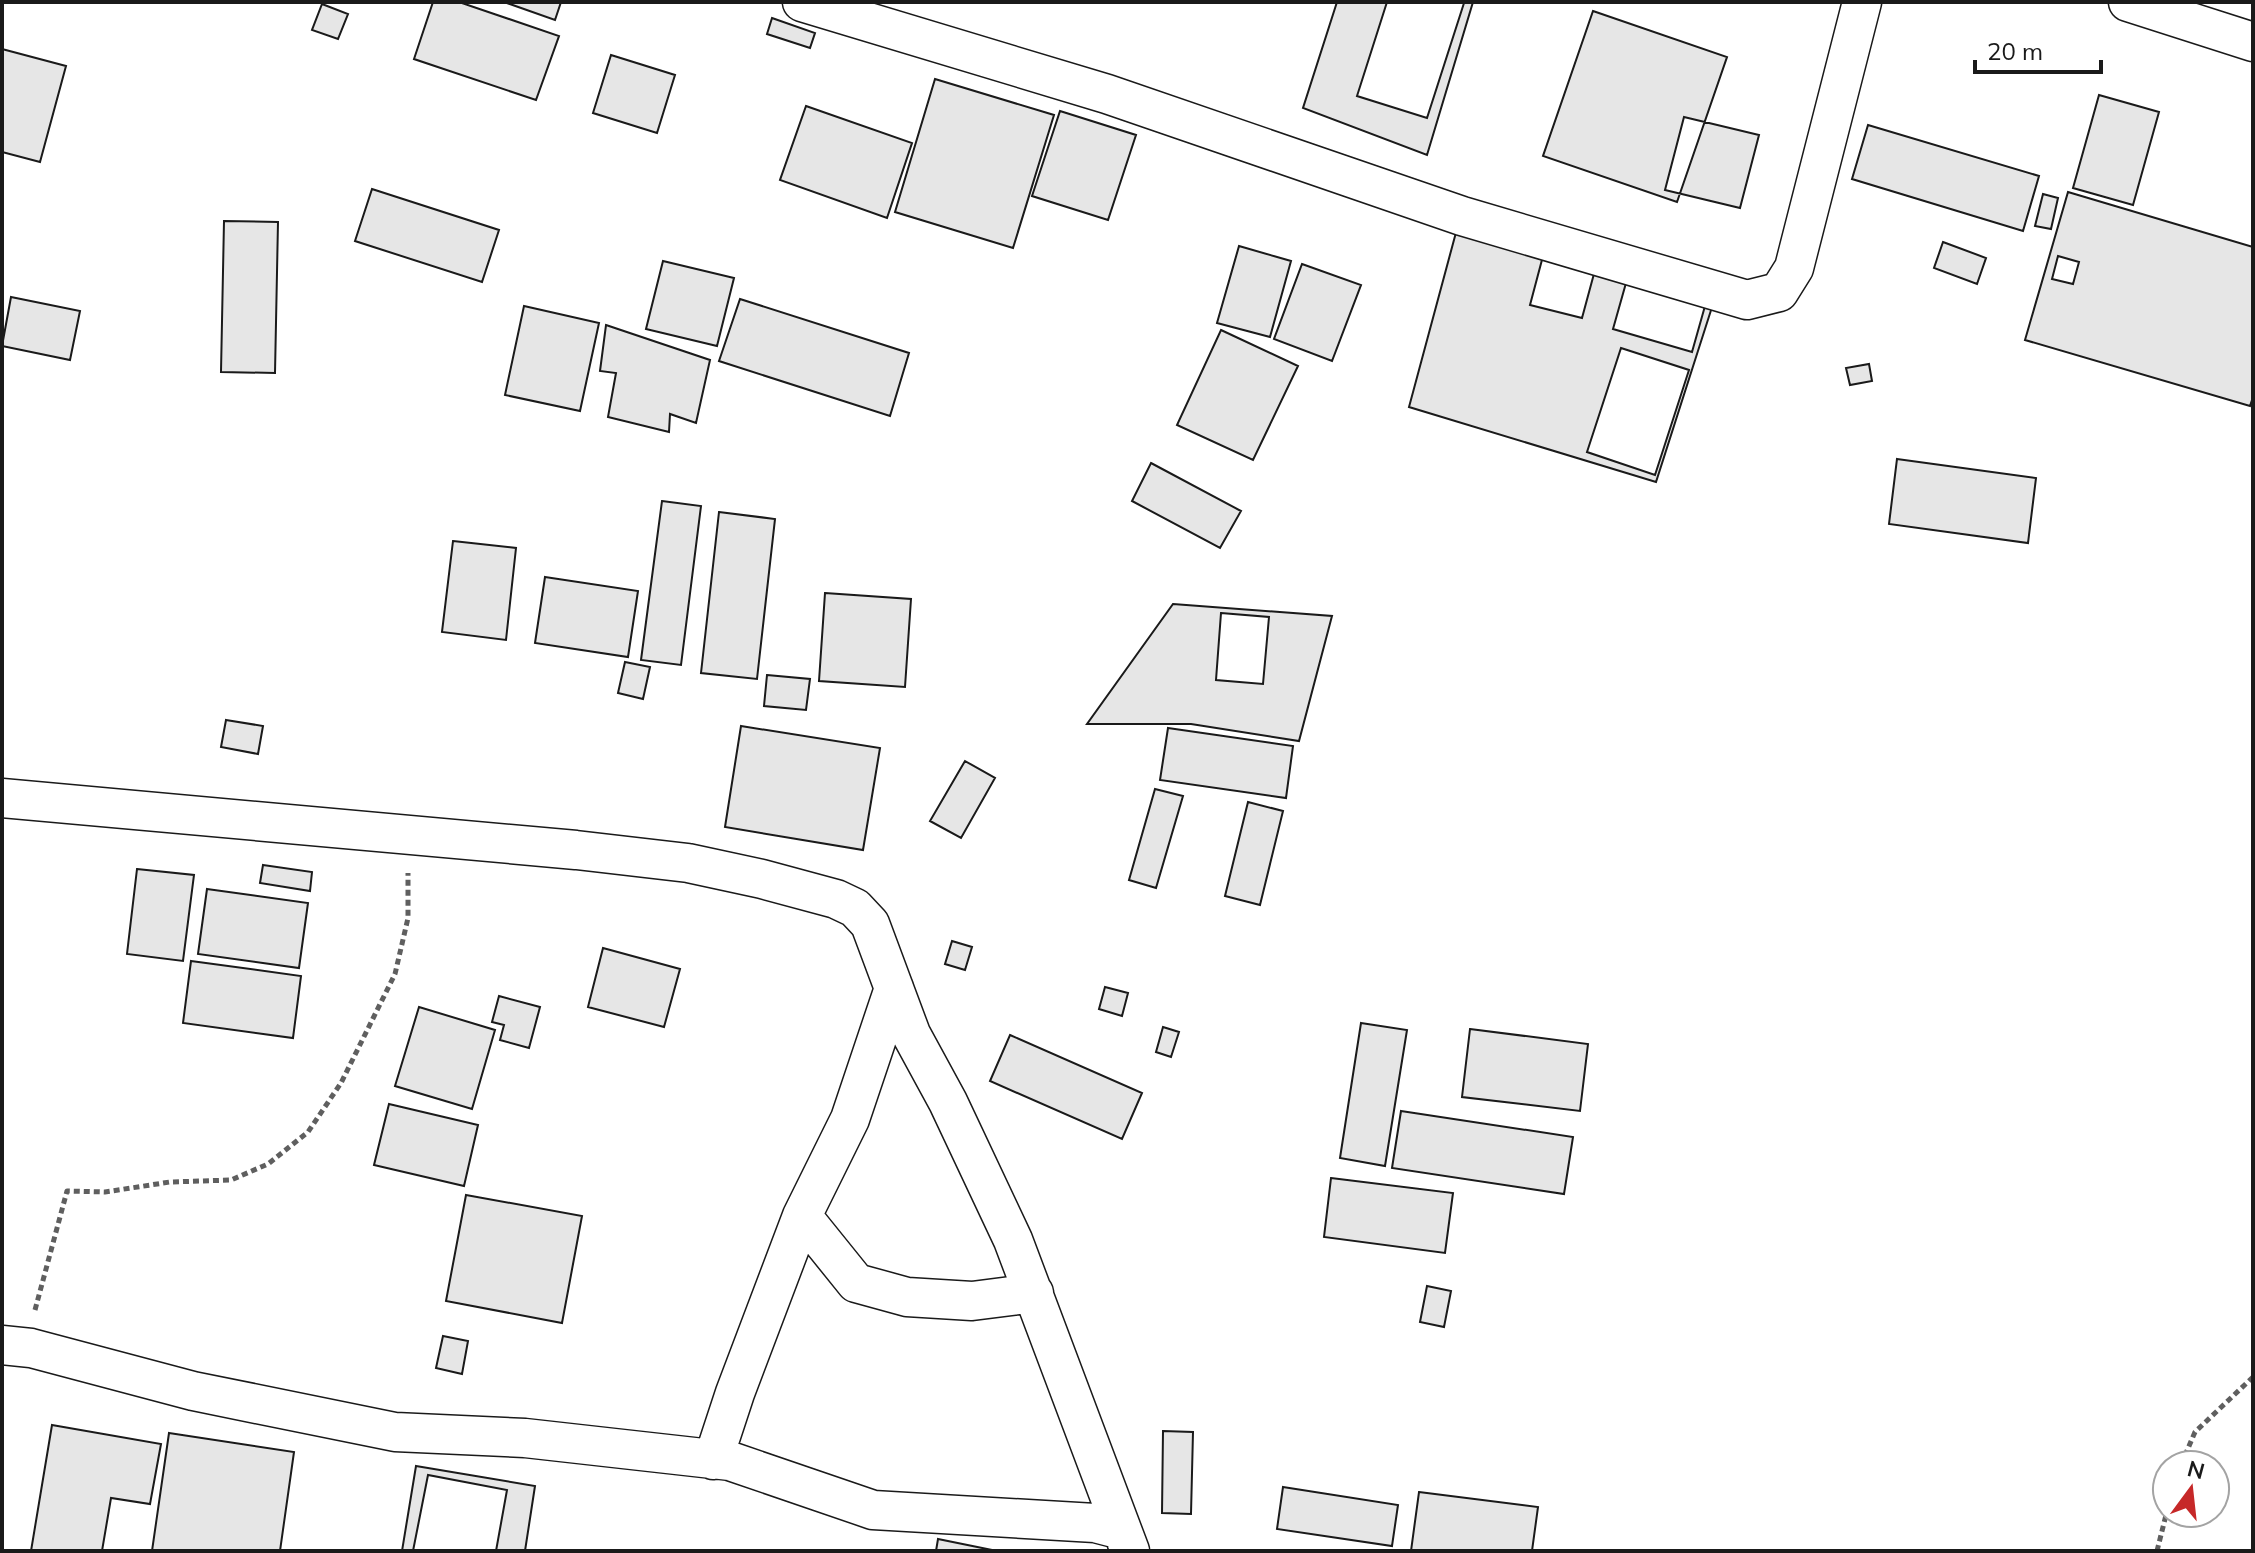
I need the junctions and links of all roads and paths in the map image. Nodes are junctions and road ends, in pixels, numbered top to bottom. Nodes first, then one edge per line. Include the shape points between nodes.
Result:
1 (802, 2) edge
2 (1862, 2) edge
3 (2128, 2) edge
4 (2253, 42) edge
5 (2, 798) edge
6 (407, 836) junction
7 (894, 988) junction
8 (802, 1216) junction
9 (1034, 1293) junction
10 (16, 1346) edge
11 (2253, 1377) edge
12 (2188, 1449) edge
13 (713, 1460) junction
14 (2162, 1529) edge
15 (1126, 1541) edge
16 (2157, 1551) edge

1 - 2 street via 1107,94 1462,216 1747,300 1779,292 1794,268
3 - 4 street
5 - 6 street
6 - 7 street via 688,863 836,899 855,908 870,924
6 - 10 path via 408,918 395,974 341,1083 308,1132 268,1164 231,1180 67,1191 33,1317
7 - 8 street via 850,1119
7 - 9 street
8 - 9 street via 856,1283 907,1297 959,1300
8 - 13 street
9 - 15 street
10 - 13 street via 193,1391 395,1432 525,1438
11 - 12 path via 2195,1432
13 - 15 street via 730,1461 873,1510 1095,1523
14 - 16 path

